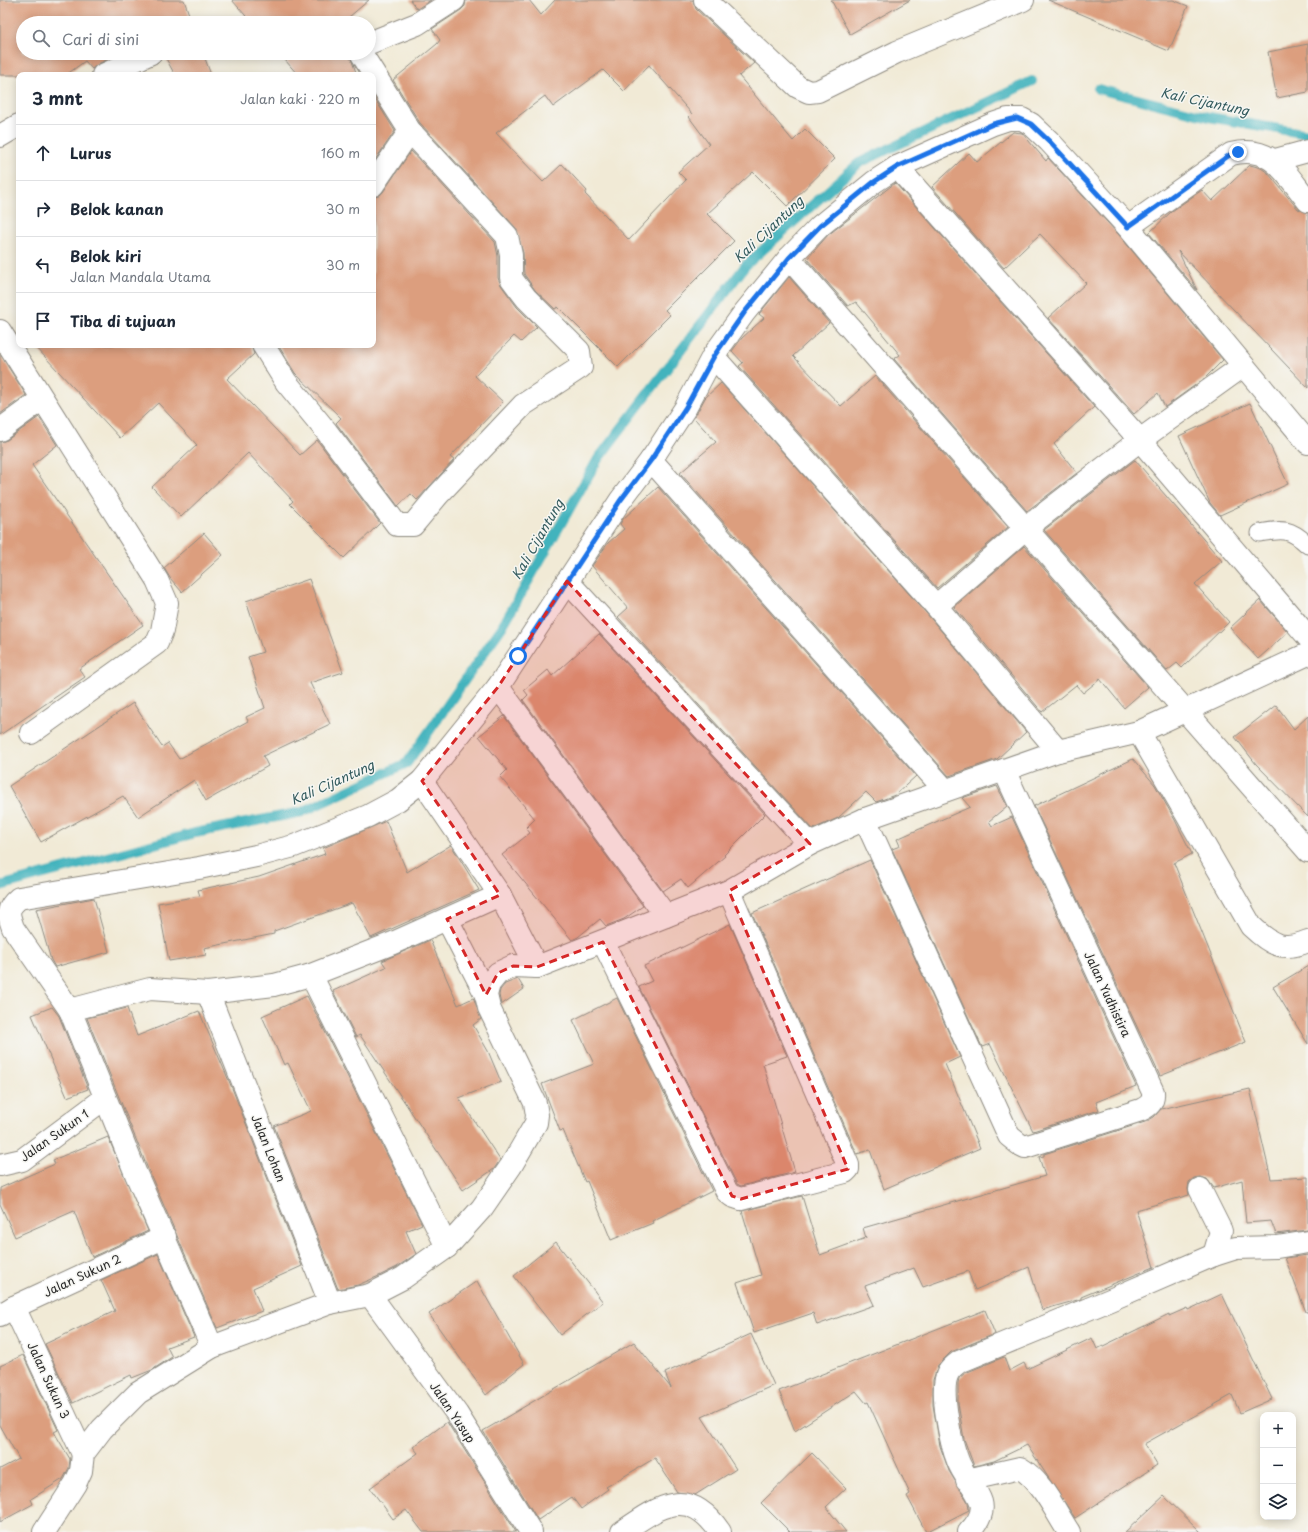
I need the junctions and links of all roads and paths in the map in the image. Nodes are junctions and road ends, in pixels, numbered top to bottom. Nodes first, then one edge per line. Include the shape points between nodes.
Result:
1 (454, 0) edge
2 (705, 0) edge
3 (1023, 0) edge
4 (376, 40) edge
5 (136, 60) edge
6 (365, 60) edge
7 (110, 72) edge
8 (373, 72) edge
9 (376, 77) edge
10 (16, 127) edge
11 (410, 131) junction
12 (0, 136) edge
13 (1308, 151) edge
14 (1275, 160) junction
15 (897, 167) junction
16 (376, 181) edge
17 (1308, 201) edge
18 (1128, 227) junction
19 (789, 258) junction
20 (0, 331) edge
21 (265, 348) edge
22 (714, 356) junction
23 (1243, 366) junction
24 (42, 399) junction
25 (0, 430) edge
26 (1140, 440) junction
27 (1308, 443) edge
28 (651, 460) junction
29 (1026, 528) junction
30 (1260, 533) dead end
31 (1308, 545) edge
32 (567, 581) junction
33 (936, 606) junction
34 (1308, 637) edge
35 (1308, 654) edge
36 (498, 687) junction
37 (1185, 710) junction
38 (1139, 732) junction
39 (31, 733) dead end
40 (1058, 751) junction
41 (1004, 770) junction
42 (422, 781) junction
43 (945, 790) junction
44 (865, 819) junction
45 (810, 844) junction
46 (1308, 851) edge
47 (729, 891) junction
48 (500, 895) junction
49 (666, 916) junction
50 (447, 919) junction
51 (1308, 941) edge
52 (603, 942) junction
53 (537, 967) junction
54 (311, 975) junction
55 (208, 993) junction
56 (486, 995) junction
57 (70, 1010) junction
58 (105, 1098) junction
59 (0, 1165) edge
60 (1200, 1189) dead end
61 (165, 1237) junction
62 (1308, 1242) edge
63 (447, 1247) junction
64 (1214, 1255) junction
65 (370, 1295) junction
66 (330, 1303) junction
67 (7, 1311) edge
68 (212, 1347) junction
69 (83, 1454) junction
70 (967, 1480) junction
71 (44, 1532) edge
72 (531, 1532) edge
73 (622, 1532) edge
74 (720, 1532) edge
75 (970, 1532) edge
76 (1069, 1532) edge

1 - 4 street via 416,24
2 - 3 street via 798,87 809,92
5 - 7 street
6 - 8 street
9 - 11 street
10 - 12 street
11 - 16 street
11 - 21 street via 507,236 511,256 511,278 526,298 579,351 581,367 523,405 413,525 397,525 286,382
13 - 14 street
14 - 17 street
14 - 18 street via 1255,151 1231,154
15 - 18 street via 993,124 1008,119 1022,120 1031,124 1049,141
15 - 19 street via 853,198 820,226
15 - 26 street
18 - 23 street
19 - 22 street via 744,313
19 - 29 street
20 - 24 street
22 - 28 street via 686,407
22 - 33 street
23 - 26 street
23 - 27 street
24 - 25 street
24 - 39 street via 157,580 167,603 157,643
26 - 29 street
26 - 34 street
28 - 32 street via 620,501
28 - 43 street
29 - 33 street
29 - 37 street
30 - 31 lane via 1291,531
32 - 36 street
32 - 45 street
33 - 40 street
35 - 37 street
36 - 42 street
36 - 49 street
37 - 38 street
37 - 46 street
38 - 40 street
38 - 51 street via 1251,926 1267,941 1281,947
40 - 41 street
41 - 43 street
41 - 44 street, Jalan Yudhistira via 1153,1092 1152,1102 1141,1110 1032,1145 1018,1144 1009,1136
42 - 48 street
42 - 57 street via 398,800 368,816 294,846 199,868 19,898 10,905 8,914 13,928
43 - 44 street
44 - 45 street
45 - 47 street
47 - 49 street
47 - 52 street via 848,1165 844,1172 741,1199 727,1192
48 - 50 street
48 - 53 street
49 - 52 street
50 - 54 street
50 - 56 street
52 - 53 street
53 - 56 street via 513,966 498,973 489,984
54 - 55 street via 274,985
54 - 63 street
55 - 57 street via 150,990
55 - 66 street, Jalan Lohan
56 - 63 street via 489,1008 535,1102 537,1115 532,1130 507,1172 482,1208
57 - 58 street
58 - 59 street, Jalan Sukun 1 via 22,1160
58 - 61 street
60 - 64 street via 1222,1231
61 - 67 street, Jalan Sukun 2
61 - 68 street
62 - 64 street via 1277,1247 1236,1248
63 - 65 street via 403,1278
64 - 70 street via 959,1362 948,1373 944,1388 947,1424 958,1461
65 - 66 street
65 - 72 street, Jalan Yusup via 457,1414
66 - 68 street
67 - 69 street, Jalan Sukun 3
68 - 69 street via 138,1393 102,1429
69 - 71 street via 81,1471 75,1484
70 - 75 street via 980,1502 981,1511 978,1524
70 - 76 street via 1020,1468 1036,1482
73 - 74 street via 640,1519 670,1505 682,1503 704,1512

